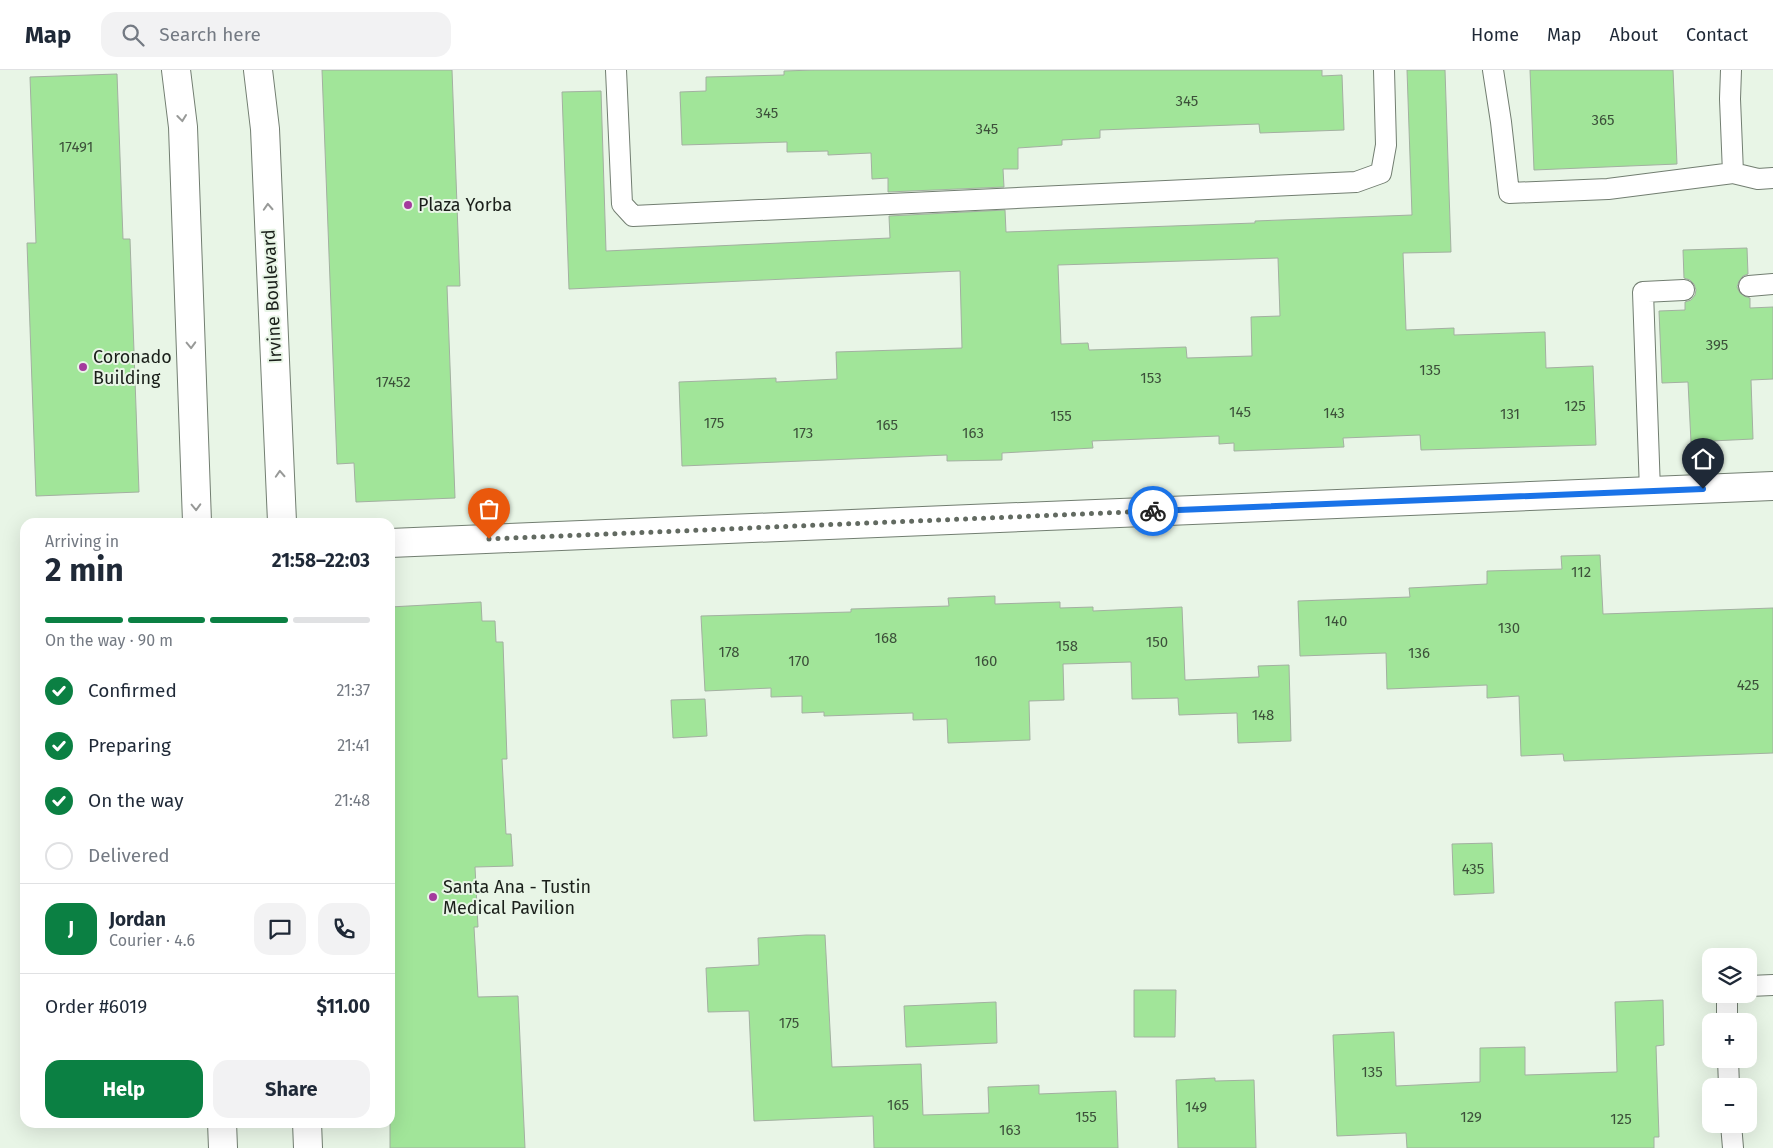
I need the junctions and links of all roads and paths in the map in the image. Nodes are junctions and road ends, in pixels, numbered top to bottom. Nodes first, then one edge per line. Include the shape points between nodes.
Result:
1 (176, 70) edge
2 (258, 70) edge
3 (616, 70) edge
4 (1384, 70) edge
5 (1492, 70) edge
6 (1732, 70) edge
7 (1733, 173) junction
8 (1773, 178) edge
9 (1773, 284) edge
10 (1749, 286) dead end
11 (1684, 290) dead end
12 (1773, 486) edge
13 (1650, 491) junction
14 (196, 518) edge
15 (282, 518) edge
16 (395, 543) edge
17 (1773, 985) edge
18 (1757, 986) edge
19 (222, 1128) edge
20 (306, 1128) edge
21 (1732, 1133) edge
22 (223, 1148) edge
23 (308, 1148) edge
24 (1733, 1148) edge

1 -> 14 street via 183,127
15 -> 2 street, Irvine Boulevard via 265,129
3 - 4 lane via 622,204 633,216 1356,182 1381,174 1386,145
5 - 7 lane via 1509,193 1608,189
6 - 7 lane
7 - 8 lane via 1758,179
9 - 10 lane
11 - 13 lane via 1643,292
12 - 13 street
13 - 16 street
17 - 18 lane
19 - 22 street
20 - 23 street
21 - 24 lane

